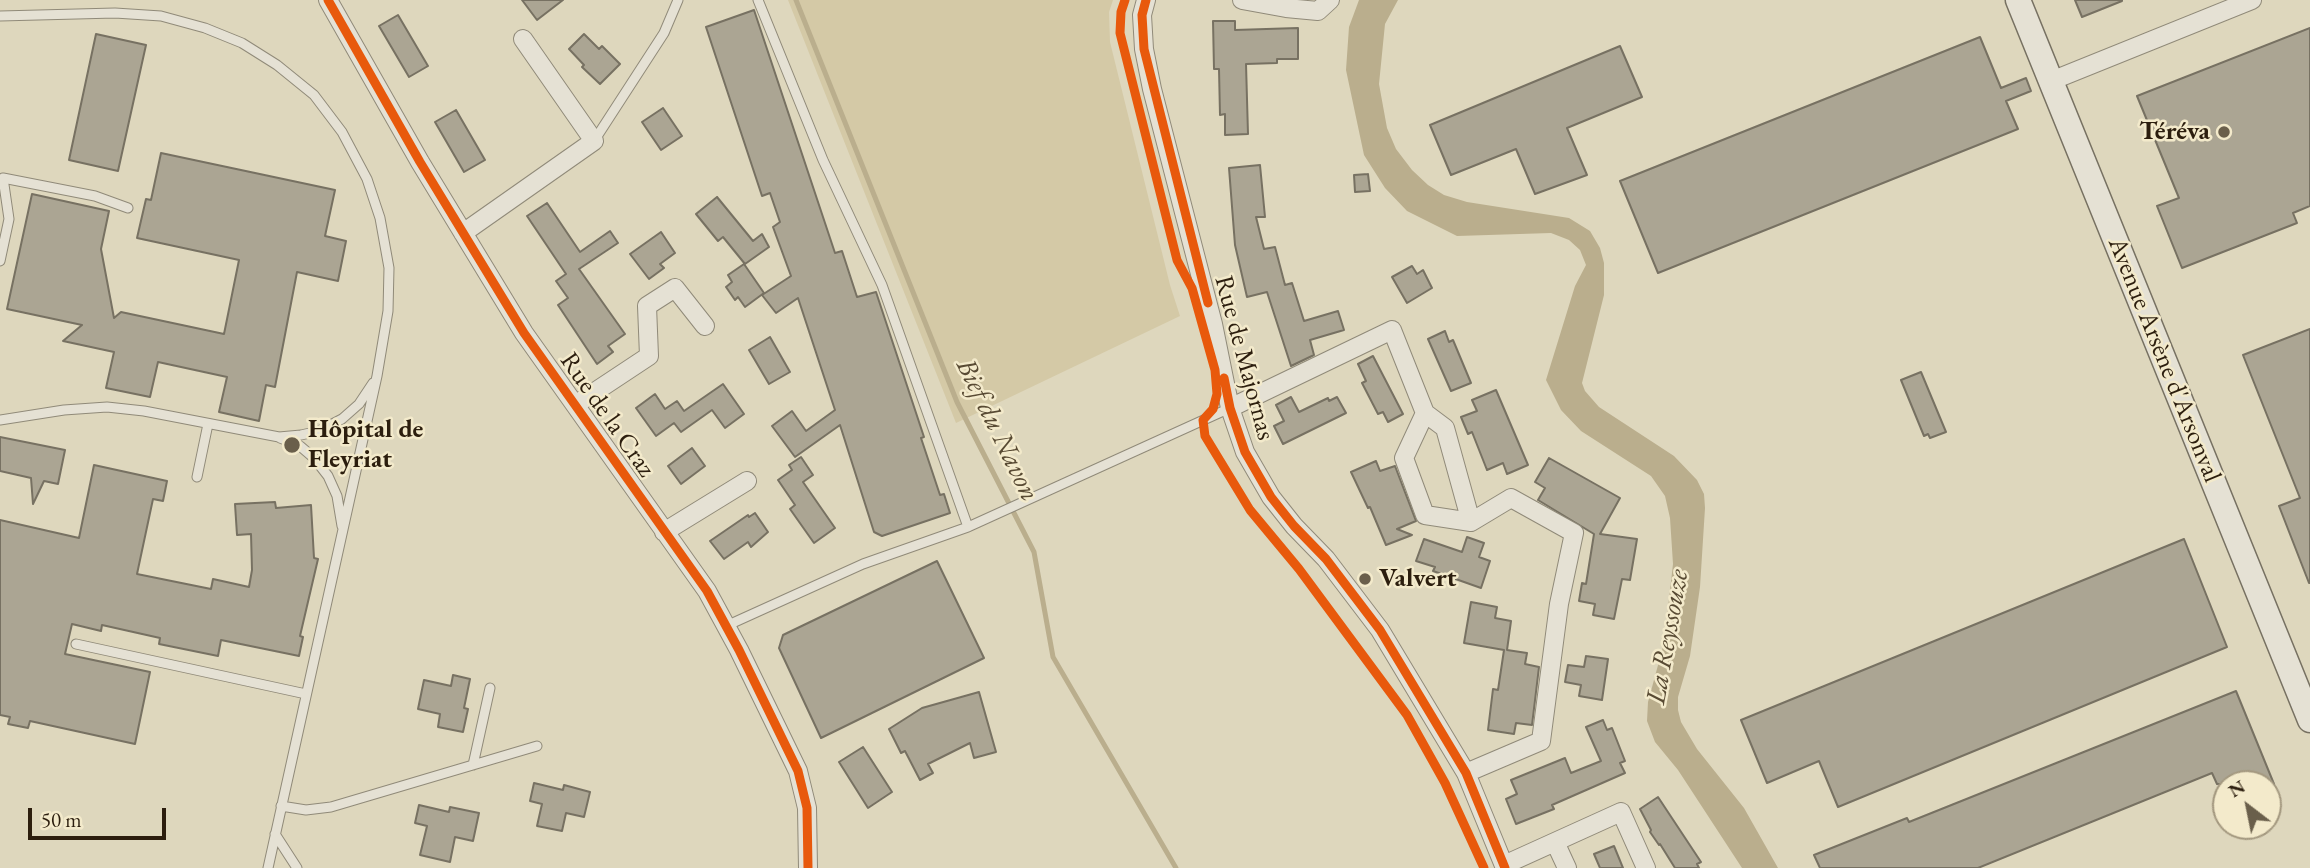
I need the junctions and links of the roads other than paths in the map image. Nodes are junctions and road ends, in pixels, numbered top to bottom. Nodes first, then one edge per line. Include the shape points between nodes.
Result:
1 (328, 0) edge
2 (678, 0) edge
3 (758, 0) edge
4 (1146, 0) edge
5 (1242, 0) edge
6 (1331, 0) edge
7 (2018, 0) edge
8 (2252, 0) edge
9 (0, 16) edge
10 (523, 39) dead end
11 (2051, 81) junction
12 (594, 141) junction
13 (1, 179) edge
14 (128, 208) dead end
15 (463, 233) junction
16 (0, 261) edge
17 (705, 326) dead end
18 (377, 376) junction
19 (575, 405) junction
20 (1230, 408) junction
21 (1426, 412) junction
22 (0, 420) edge
23 (208, 424) junction
24 (279, 437) junction
25 (197, 477) dead end
26 (747, 481) dead end
27 (1471, 522) junction
28 (968, 527) junction
29 (664, 531) junction
30 (342, 532) junction
31 (726, 626) junction
32 (76, 644) dead end
33 (490, 688) dead end
34 (306, 694) junction
35 (2310, 720) edge
36 (537, 746) dead end
37 (473, 765) junction
38 (1466, 773) junction
39 (281, 806) junction
40 (275, 834) junction
41 (1555, 842) junction
42 (1505, 867) edge
43 (268, 868) edge
44 (297, 868) edge
45 (808, 868) edge
46 (1567, 868) edge
47 (1646, 868) edge

1 - 15 street, Rue de la Craz
2 - 12 lane via 664,33
3 - 28 lane via 823,160 882,285
4 - 20 street, Rue de Majornas via 1144,49
5 - 6 street via 1318,11
7 - 11 street, Avenue Arsène d'Arsonval
8 - 11 street
9 - 18 lane via 161,16 242,43 314,95 342,132 380,218 389,268 388,311
10 - 12 street
11 - 35 street, Avenue Arsène d'Arsonval
12 - 15 street
13 - 14 lane via 95,196
13 - 16 lane via 9,219
15 - 19 street, Rue de la Craz
17 - 19 street via 675,288 647,306 649,356
18 - 24 lane via 359,404 342,419 319,431
18 - 30 lane
19 - 29 street, Rue de la Craz
20 - 21 street via 1392,330
20 - 28 lane
20 - 38 street, Rue de Majornas via 1245,452 1271,497 1380,630
21 - 27 street via 1444,428
21 - 27 street via 1404,458 1425,515
22 - 23 lane via 107,407
23 - 24 lane
23 - 25 lane
24 - 30 lane via 300,446 328,476 337,496
26 - 29 street
27 - 38 street via 1511,498 1574,533 1559,604 1542,741
28 - 31 lane via 863,564
29 - 31 street, Rue de la Craz
30 - 34 lane
31 - 45 street, Rue de la Craz via 797,771 807,808
32 - 34 lane
33 - 37 lane
34 - 39 lane
36 - 37 lane
37 - 39 lane via 331,807
38 - 42 street, Rue de Majornas
39 - 40 lane
40 - 43 lane
40 - 44 lane
41 - 42 street
41 - 46 street
41 - 47 street via 1621,812

